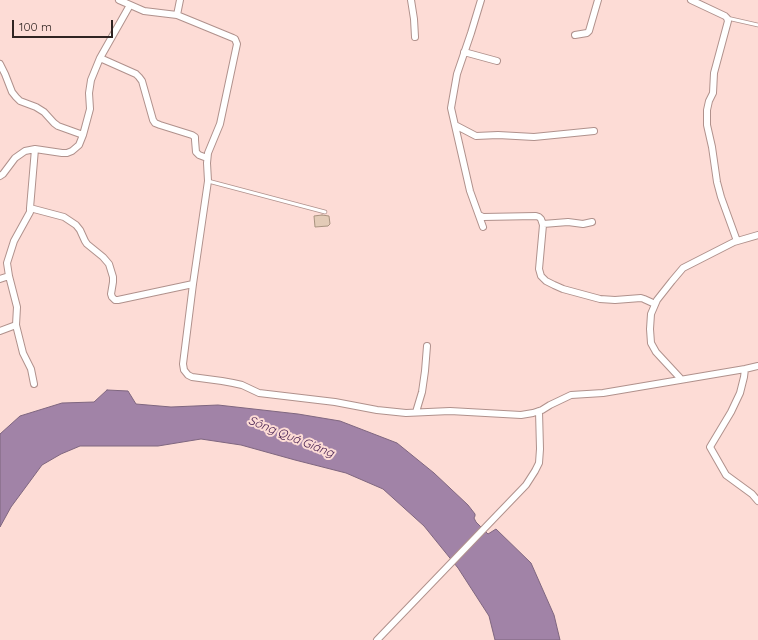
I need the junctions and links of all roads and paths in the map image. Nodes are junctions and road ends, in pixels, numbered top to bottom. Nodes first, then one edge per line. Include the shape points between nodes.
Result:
1 (119, 0) edge
2 (180, 0) edge
3 (411, 0) edge
4 (481, 0) edge
5 (598, 0) edge
6 (691, 0) edge
7 (130, 4) junction
8 (177, 16) junction
9 (727, 18) junction
10 (758, 25) edge
11 (575, 35) dead end
12 (415, 37) dead end
13 (464, 52) junction
14 (100, 58) junction
15 (497, 61) dead end
16 (0, 64) edge
17 (455, 125) junction
18 (594, 131) dead end
19 (83, 134) junction
20 (35, 149) junction
21 (207, 158) junction
22 (0, 176) edge
23 (208, 181) junction
24 (30, 208) junction
25 (325, 212) dead end
26 (479, 215) junction
27 (592, 222) dead end
28 (543, 224) junction
29 (483, 227) dead end
30 (758, 235) edge
31 (737, 241) junction
32 (9, 276) junction
33 (0, 279) edge
34 (193, 284) junction
35 (655, 304) junction
36 (16, 325) junction
37 (0, 331) edge
38 (427, 346) dead end
39 (758, 366) edge
40 (745, 369) junction
41 (681, 379) junction
42 (34, 384) dead end
43 (539, 411) junction
44 (416, 412) junction
45 (758, 501) edge
46 (377, 640) edge

1 - 7 street
2 - 8 street
3 - 12 street
4 - 13 street
5 - 11 street via 589,31
6 - 9 street
7 - 8 street via 144,10
7 - 14 street
8 - 21 street via 233,38 237,44 220,124
9 - 10 lane
9 - 31 street via 714,73 713,93 707,110 707,125 717,182
13 - 15 street
13 - 17 street via 450,108
14 - 19 street via 91,80 90,109
14 - 21 street via 136,74 142,81 155,123 195,137 196,152
16 - 19 street via 12,92 20,101 44,112 58,126
17 - 18 street via 476,136 534,137
17 - 26 street via 470,191
19 - 20 street via 79,145 67,153
20 - 22 street via 25,151 15,158
20 - 24 street
21 - 23 street
23 - 25 lane
23 - 34 street
24 - 32 street via 7,263
24 - 34 street via 64,217 76,224 87,244 109,264 113,276 111,294 115,300
26 - 28 street via 536,216
26 - 29 street
27 - 28 street
28 - 35 street via 539,269 546,281 563,289 600,299 641,298
30 - 31 street
31 - 35 street via 684,268
32 - 33 street
32 - 36 street via 17,307
34 - 44 street via 183,364 188,375 242,385 259,393 377,410
35 - 41 street via 651,314 651,343
36 - 37 street
36 - 42 street
38 - 44 street via 422,392
39 - 40 street
40 - 41 street
40 - 45 street via 740,393 710,447 726,475
41 - 43 street via 571,396
43 - 44 street via 521,415
43 - 46 street via 538,463 526,485

